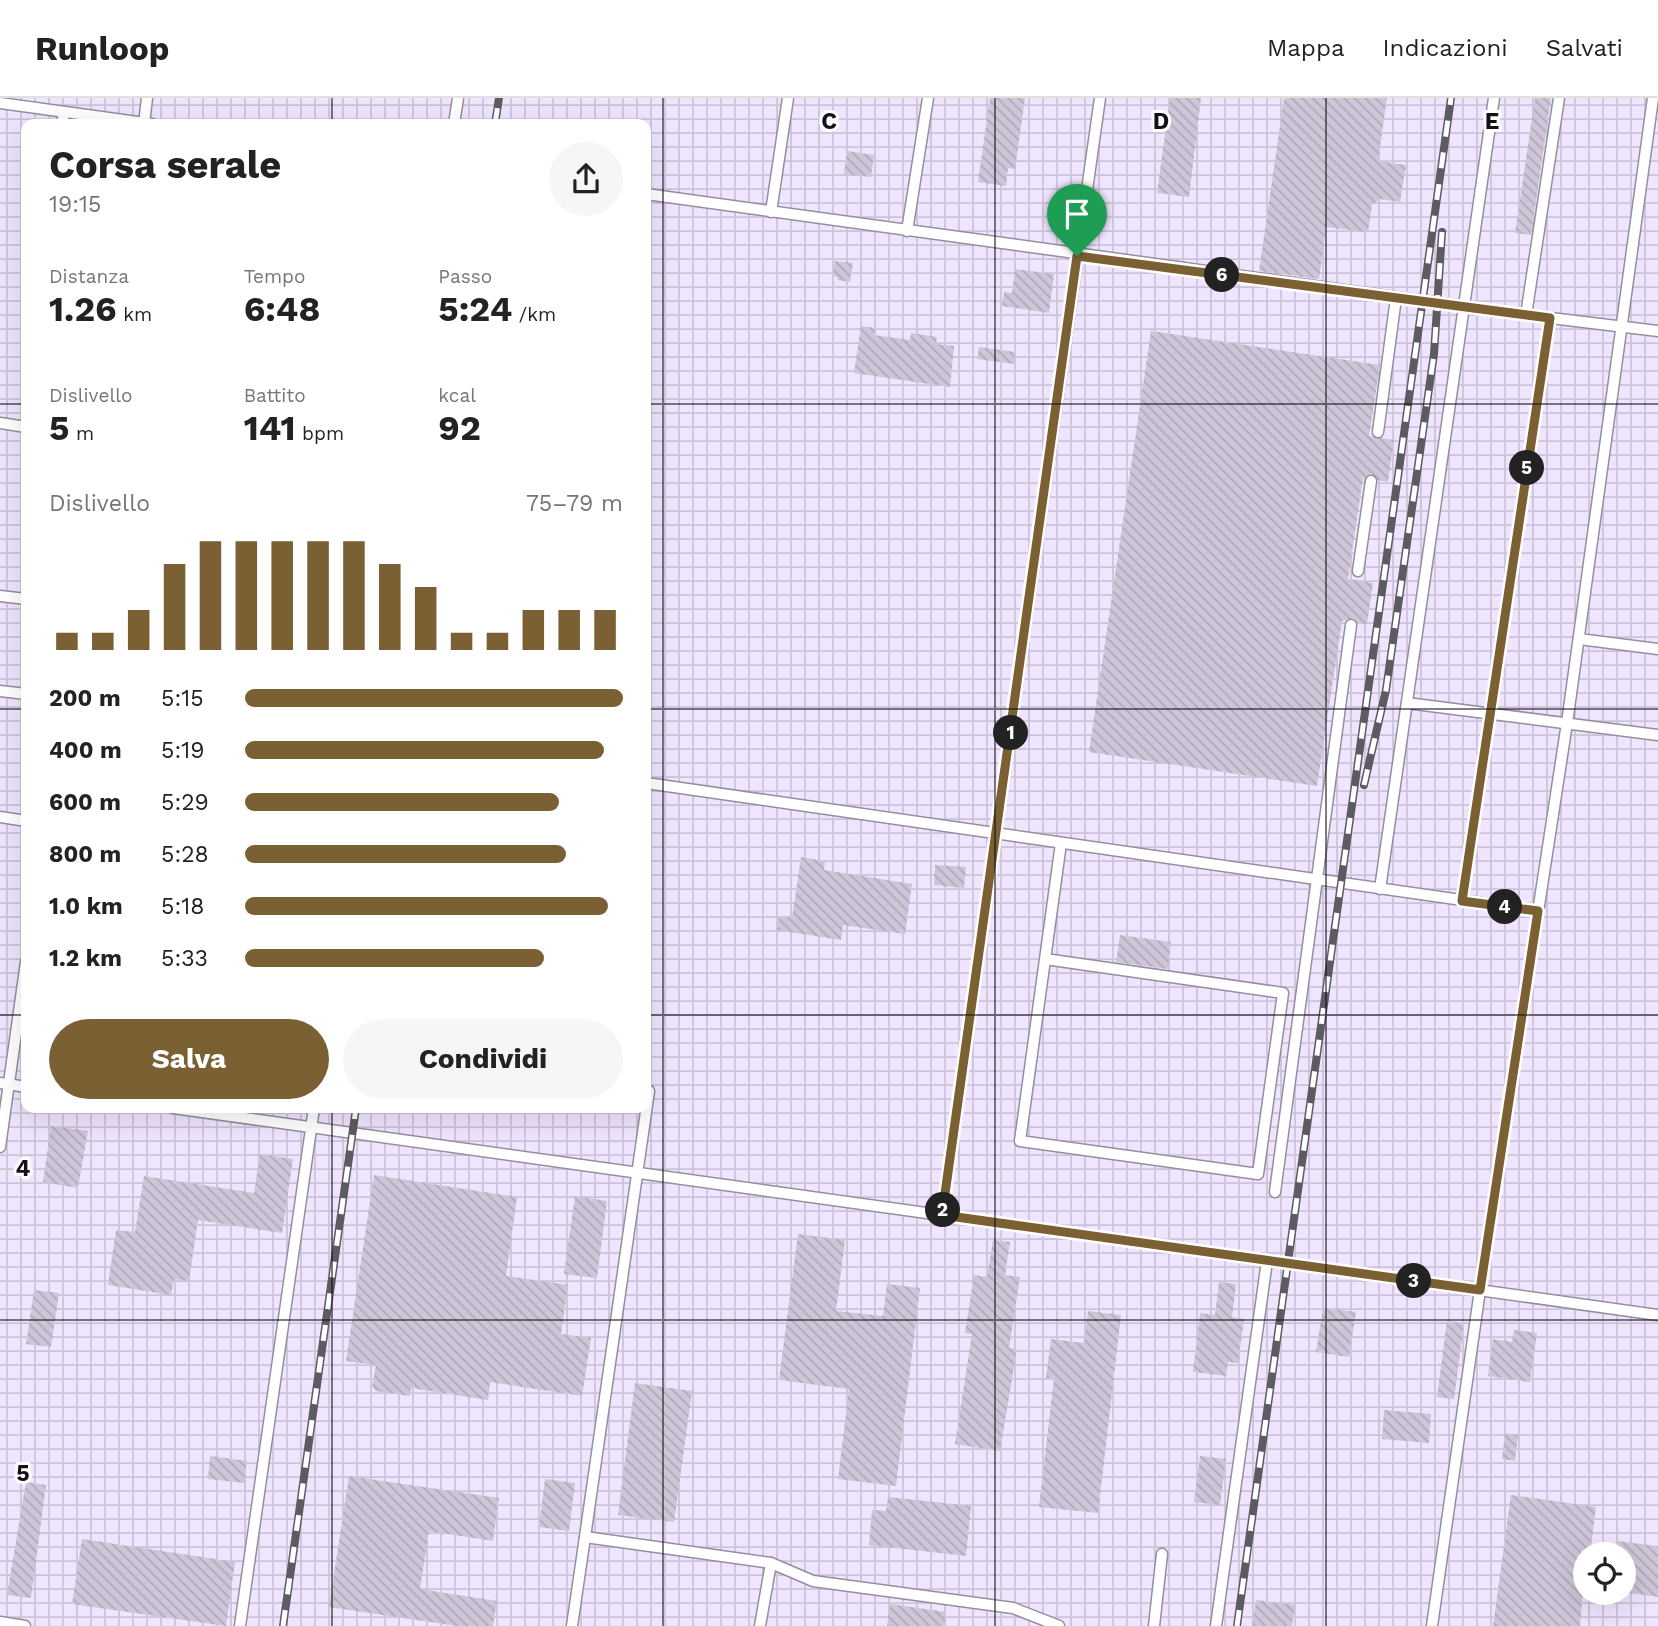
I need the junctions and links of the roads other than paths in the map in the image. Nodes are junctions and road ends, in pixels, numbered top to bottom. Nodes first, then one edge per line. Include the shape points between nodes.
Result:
1 (148, 98) edge
2 (458, 98) edge
3 (788, 98) edge
4 (928, 98) edge
5 (1100, 98) edge
6 (1494, 98) edge
7 (1559, 98) edge
8 (1653, 98) edge
9 (0, 103) edge
10 (64, 112) junction
11 (63, 119) edge
12 (112, 119) edge
13 (147, 119) edge
14 (455, 119) edge
15 (651, 195) edge
16 (771, 212) junction
17 (906, 231) junction
18 (1077, 256) junction
19 (1396, 298) junction
20 (1464, 306) junction
21 (1526, 315) junction
22 (1550, 318) junction
23 (1621, 327) junction
24 (1658, 331) edge
25 (0, 424) edge
26 (21, 426) edge
27 (1377, 432) dead end
28 (1371, 481) dead end
29 (1358, 571) dead end
30 (0, 596) edge
31 (21, 598) edge
32 (1351, 625) dead end
33 (1578, 639) junction
34 (1658, 649) edge
35 (0, 691) edge
36 (21, 693) edge
37 (1407, 703) junction
38 (1490, 713) junction
39 (1567, 723) junction
40 (1658, 735) edge
41 (651, 784) edge
42 (0, 817) edge
43 (21, 820) edge
44 (996, 834) junction
45 (1061, 843) junction
46 (1318, 880) junction
47 (1380, 889) junction
48 (1462, 901) junction
49 (1538, 911) junction
50 (1045, 959) junction
51 (21, 991) edge
52 (5, 1084) edge
53 (209, 1113) edge
54 (313, 1113) edge
55 (646, 1113) edge
56 (311, 1127) junction
57 (0, 1147) edge
58 (638, 1173) junction
59 (1275, 1192) dead end
60 (942, 1215) junction
61 (1267, 1261) junction
62 (1480, 1290) junction
63 (1658, 1315) edge
64 (585, 1537) junction
65 (1162, 1554) dead end
66 (771, 1563) junction
67 (0, 1622) edge
68 (25, 1626) edge
69 (240, 1626) edge
70 (572, 1626) edge
71 (761, 1626) edge
72 (1059, 1626) edge
73 (1154, 1626) edge
74 (1216, 1626) edge
75 (1432, 1626) edge

1 - 13 lane
2 - 14 lane
3 - 16 lane
4 - 17 lane
5 - 18 lane
6 - 20 lane
7 - 21 lane
8 - 23 lane
9 - 10 lane
10 - 11 lane
10 - 12 lane
15 - 16 lane
16 - 17 lane
17 - 18 lane
18 - 19 lane
18 - 44 lane
19 - 20 lane
19 - 27 lane
20 - 21 lane
20 - 37 lane
21 - 22 lane
22 - 23 lane
22 - 38 lane
23 - 24 lane
23 - 33 lane
25 - 26 lane
28 - 29 lane
30 - 31 lane
32 - 46 lane
33 - 34 lane
33 - 39 lane
35 - 36 lane
37 - 38 lane
37 - 47 lane
38 - 39 lane
38 - 48 lane
39 - 40 lane
39 - 49 lane
41 - 44 lane
42 - 43 lane
44 - 45 lane
44 - 60 lane
45 - 46 lane
45 - 50 lane
46 - 47 lane
46 - 59 lane
47 - 48 lane
48 - 49 lane
49 - 62 lane
50 - 50 lane via 1020,1141 1258,1174 1283,993
51 - 52 lane
52 - 57 lane
53 - 56 lane
54 - 56 lane
55 - 58 lane
56 - 58 lane
56 - 69 lane
58 - 60 lane
58 - 64 lane
60 - 61 lane
61 - 62 lane
61 - 74 lane
62 - 63 lane
62 - 75 lane
64 - 66 lane
64 - 70 lane
65 - 73 lane
66 - 71 lane
66 - 72 lane via 813,1581 1013,1608
67 - 68 lane

